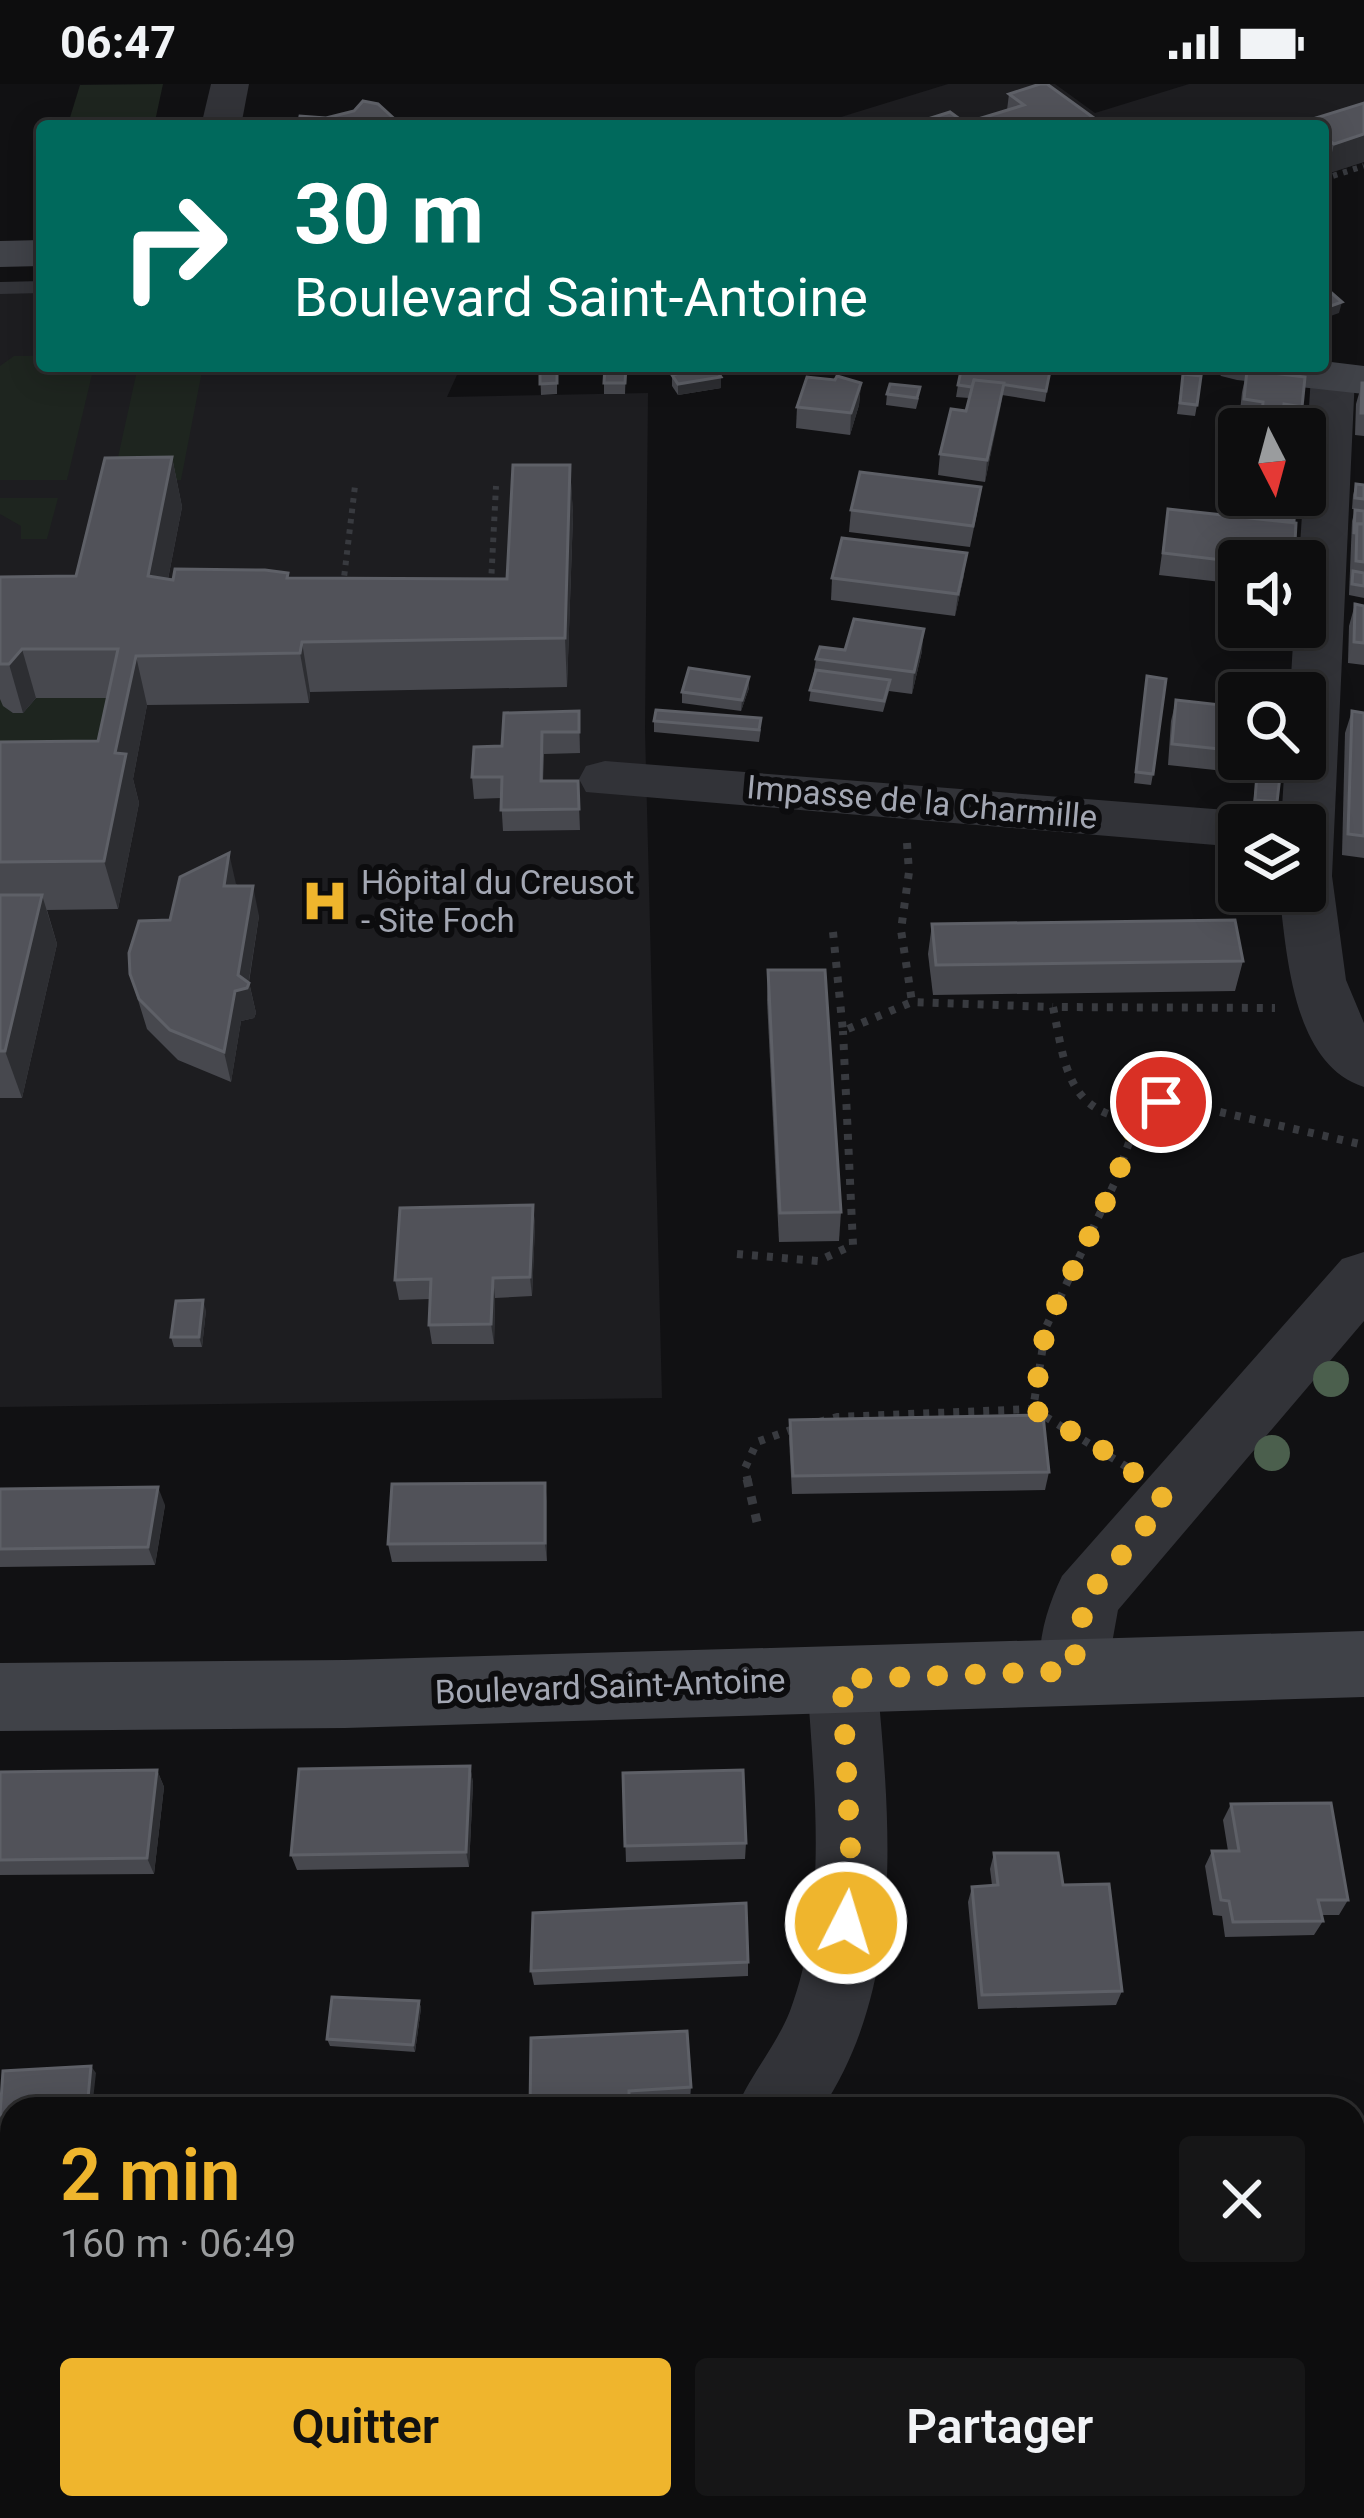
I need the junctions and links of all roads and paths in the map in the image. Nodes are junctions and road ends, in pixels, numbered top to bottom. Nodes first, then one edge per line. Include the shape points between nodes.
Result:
1 (230, 84) edge
2 (222, 120) edge
3 (1364, 166) edge
4 (1329, 176) edge
5 (36, 253) edge
6 (0, 254) edge
7 (36, 287) edge
8 (0, 288) edge
9 (1292, 372) edge
10 (1348, 378) edge
11 (355, 486) dead end
12 (496, 486) dead end
13 (490, 597) edge
14 (342, 598) edge
15 (605, 779) dead end
16 (904, 800) junction
17 (1309, 804) edge
18 (1218, 827) edge
19 (1308, 912) edge
20 (833, 932) dead end
21 (912, 1002) junction
22 (1053, 1007) junction
23 (1331, 1014) junction
24 (843, 1031) junction
25 (1364, 1065) edge
26 (1137, 1120) junction
27 (1364, 1145) edge
28 (737, 1254) dead end
29 (1364, 1277) edge
30 (1033, 1409) junction
31 (1166, 1501) junction
32 (757, 1522) dead end
33 (1364, 1664) edge
34 (1072, 1671) junction
35 (842, 1679) junction
36 (0, 1697) edge
37 (786, 2097) edge

1 - 2 street
3 - 4 path
5 - 6 street
7 - 8 lane
9 - 10 street
10 - 17 street
11 - 14 path
12 - 13 path
15 - 16 street, Impasse de la Charmille
16 - 18 street, Impasse de la Charmille
16 - 21 path via 909,872 901,930
19 - 23 street
20 - 24 path
21 - 22 path
21 - 24 path
22 - 23 path via 1259,1004
22 - 26 path via 1074,1090 1114,1120
23 - 25 street
24 - 28 path via 853,1245 818,1261
26 - 27 path via 1161,1102 1181,1103
26 - 30 path via 1046,1327
29 - 31 street
30 - 31 path via 1118,1459
30 - 32 path via 837,1417 757,1442 746,1468
31 - 34 street via 1086,1598
33 - 34 street, Boulevard Saint-Antoine
34 - 35 street, Boulevard Saint-Antoine
35 - 36 street, Boulevard Saint-Antoine
35 - 37 street via 852,1880 833,2010

